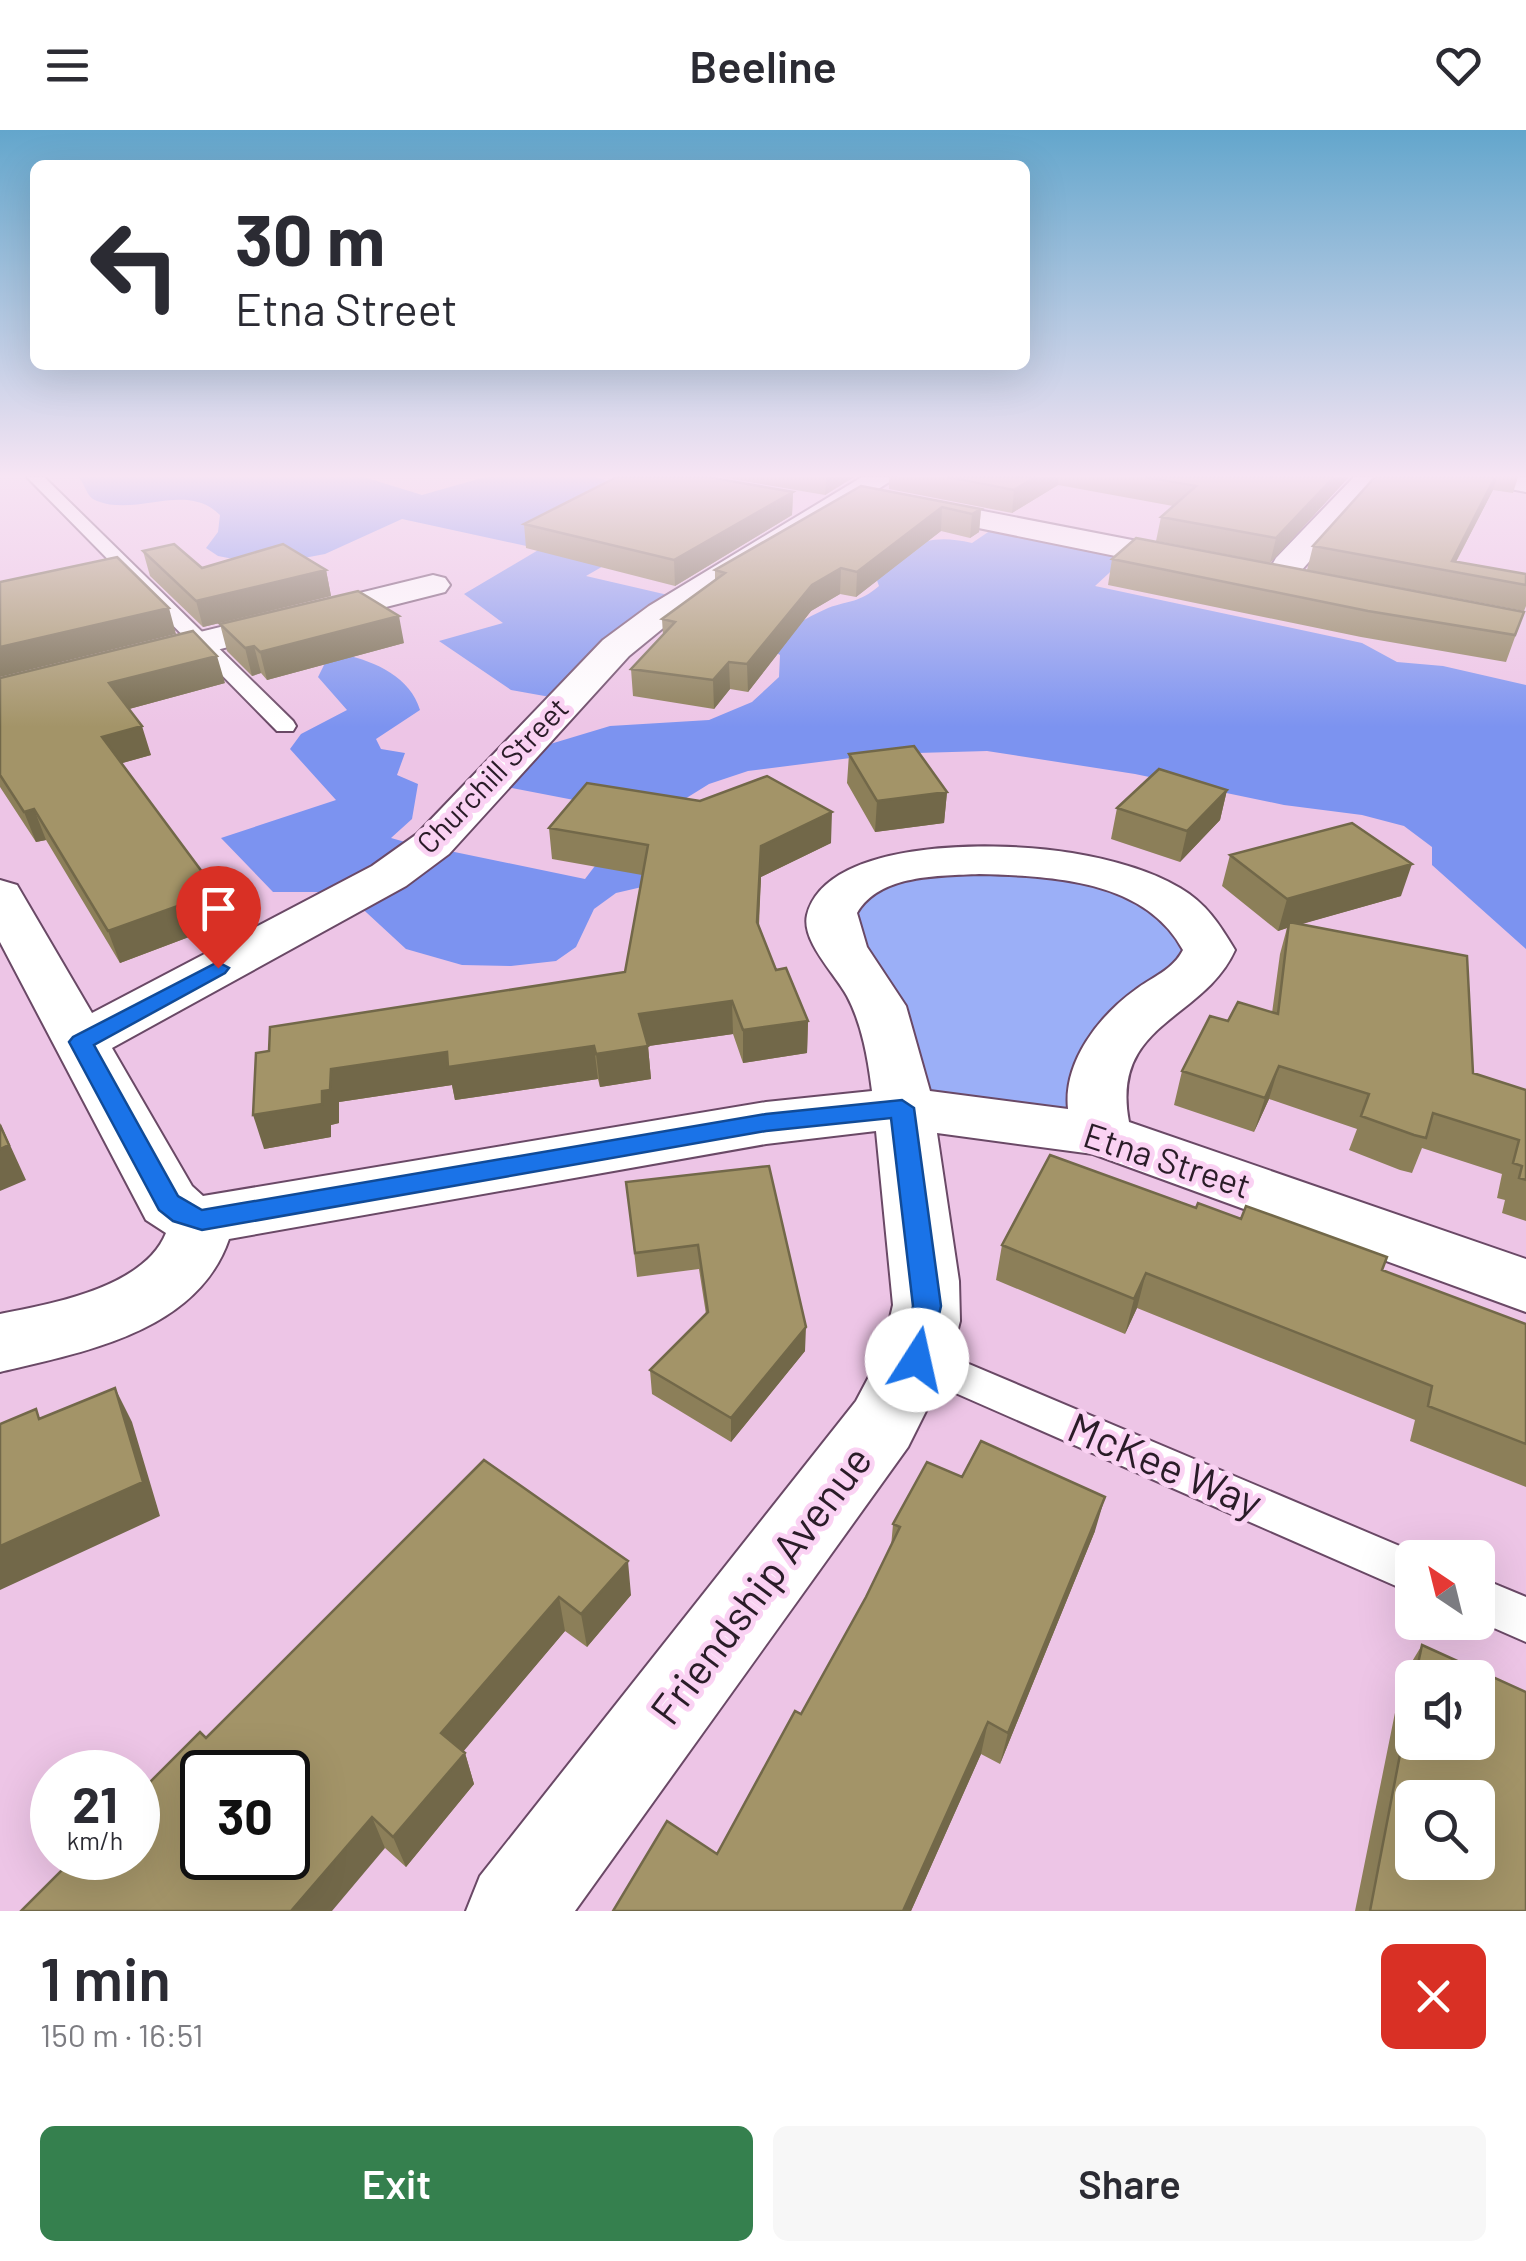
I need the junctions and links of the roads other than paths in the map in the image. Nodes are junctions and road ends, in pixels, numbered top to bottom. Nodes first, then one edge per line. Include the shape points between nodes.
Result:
1 (120, 560) edge
2 (742, 560) edge
3 (1182, 560) edge
4 (1307, 560) edge
5 (433, 585) dead end
6 (203, 642) junction
7 (0, 693) edge
8 (285, 726) dead end
9 (0, 895) edge
10 (81, 1042) junction
11 (902, 1108) junction
12 (1102, 1134) junction
13 (202, 1220) junction
14 (1526, 1286) edge
15 (0, 1342) edge
16 (917, 1360) junction
17 (1395, 1564) edge
18 (1495, 1606) edge
19 (1526, 1620) edge
20 (515, 1911) edge

1 - 6 lane
2 - 10 street, Churchill Street via 616,648 433,844 389,876
3 - 4 street via 1297,574
5 - 6 street
6 - 7 street
6 - 8 lane
9 - 10 street
10 - 13 street via 169,1203
11 - 12 street, Etna Street
11 - 12 street, Friendship Avenue via 878,1003 832,930 832,912 843,895 893,870 968,860 1048,862 1148,891 1190,918 1209,950 1201,970 1142,1010 1115,1045 1096,1092
11 - 13 street, Etna Street via 766,1123
11 - 16 street, Friendship Avenue via 927,1306
12 - 14 street, Etna Street
13 - 15 street via 190,1254 127,1306
16 - 17 lane, McKee Way
16 - 20 street, Friendship Avenue via 882,1424
18 - 19 lane

